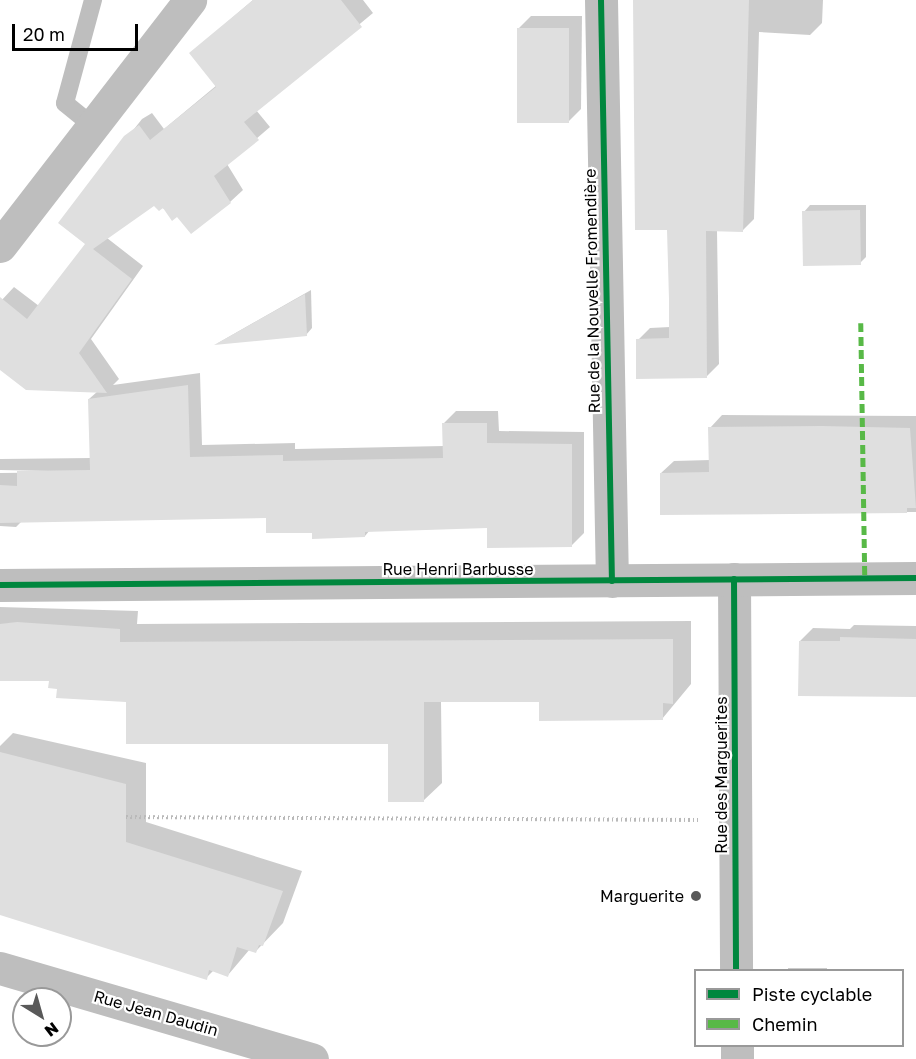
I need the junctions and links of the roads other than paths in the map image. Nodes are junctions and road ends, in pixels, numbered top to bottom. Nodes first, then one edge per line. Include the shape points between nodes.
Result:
1 (93, 0) edge
2 (190, 0) edge
3 (600, 0) edge
4 (93, 126) junction
5 (0, 246) edge
6 (916, 578) edge
7 (734, 579) junction
8 (612, 581) junction
9 (0, 585) edge
10 (0, 968) edge
11 (736, 969) edge
12 (312, 1059) edge

1 - 4 lane via 65,103
2 - 4 street
3 - 8 street, Rue de la Nouvelle Fromendière
4 - 5 street
6 - 7 street, Rue Henri Barbusse
7 - 8 street, Rue Henri Barbusse
7 - 11 street, Rue des Marguerites
8 - 9 street, Rue Henri Barbusse
10 - 12 street, Rue Jean Daudin

